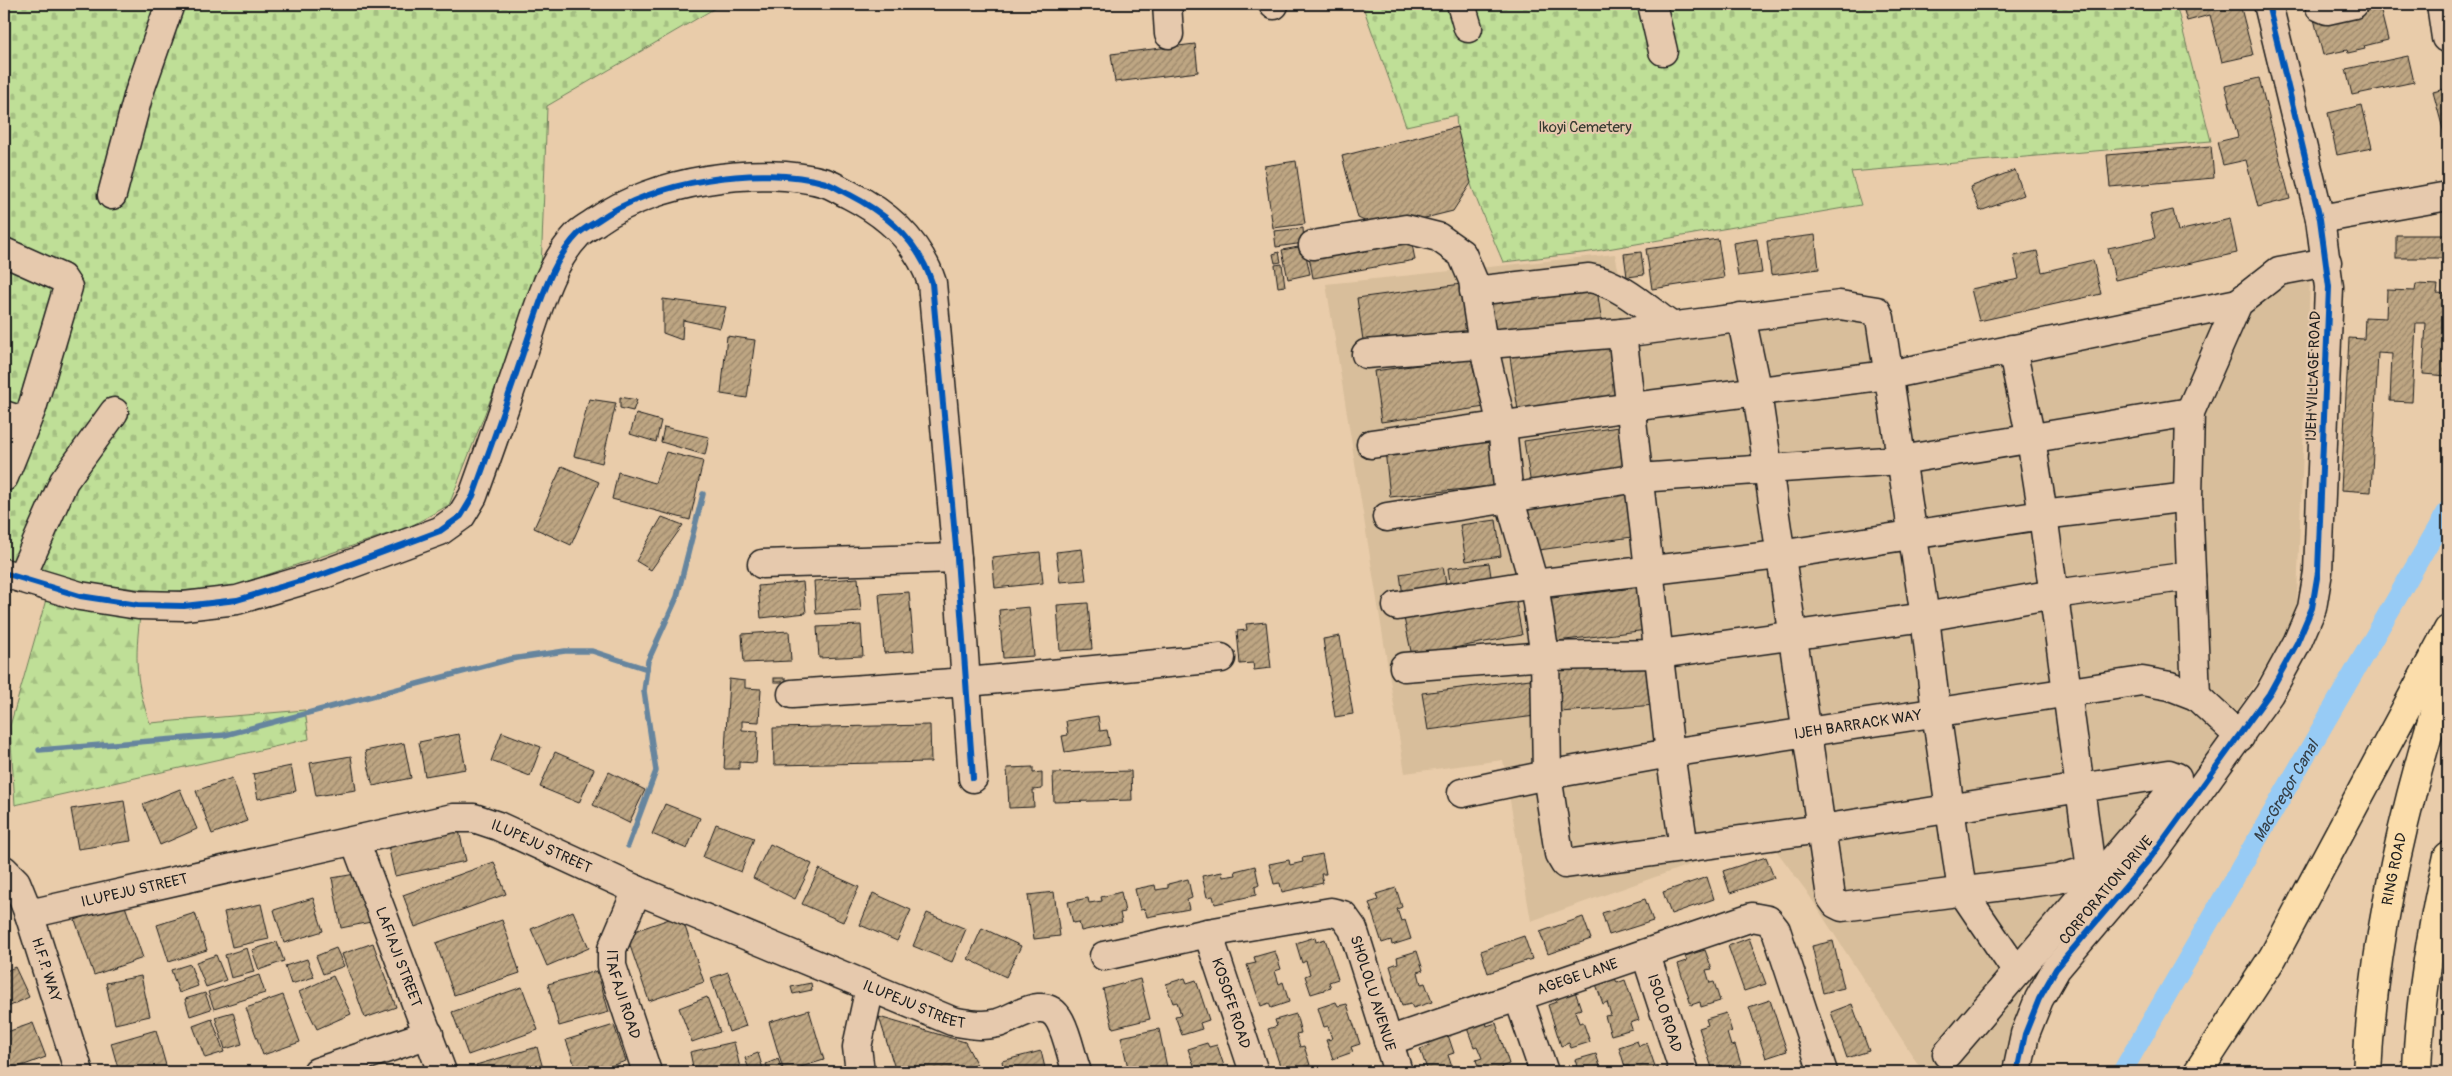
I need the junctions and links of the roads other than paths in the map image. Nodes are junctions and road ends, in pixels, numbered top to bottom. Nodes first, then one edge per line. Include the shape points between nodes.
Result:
1 (170, 4) edge
2 (1168, 4) edge
3 (1652, 4) edge
4 (2268, 4) edge
5 (2320, 4) edge
6 (2354, 4) edge
7 (2442, 4) edge
8 (1168, 34) dead end
9 (2446, 38) dead end
10 (1663, 51) dead end
11 (112, 195) dead end
12 (2448, 196) edge
13 (2320, 219) junction
14 (1313, 245) dead end
15 (4, 252) edge
16 (2326, 262) junction
17 (1474, 291) junction
18 (2238, 303) junction
19 (1741, 317) junction
20 (1672, 326) junction
21 (1622, 333) junction
22 (1483, 344) junction
23 (2012, 349) junction
24 (1366, 354) dead end
25 (1888, 375) junction
26 (1756, 393) junction
27 (1630, 407) junction
28 (114, 412) dead end
29 (2190, 412) junction
30 (15, 418) edge
31 (1502, 426) junction
32 (2031, 439) junction
33 (1371, 444) dead end
34 (1901, 460) junction
35 (1766, 470) junction
36 (4, 477) edge
37 (1638, 478) junction
38 (1509, 497) junction
39 (2188, 497) junction
40 (2043, 515) junction
41 (1387, 517) dead end
42 (1912, 534) junction
43 (1779, 555) junction
44 (956, 558) junction
45 (762, 564) dead end
46 (1649, 571) junction
47 (12, 576) edge
48 (2191, 576) junction
49 (1534, 584) junction
50 (2054, 594) junction
51 (1397, 606) dead end
52 (1925, 617) junction
53 (2448, 630) edge
54 (1792, 635) junction
55 (1658, 654) junction
56 (1545, 656) junction
57 (1221, 658) dead end
58 (1404, 668) dead end
59 (2448, 670) edge
60 (967, 682) junction
61 (2065, 692) junction
62 (792, 694) dead end
63 (2196, 696) junction
64 (1936, 712) junction
65 (1806, 732) junction
66 (2240, 737) junction
67 (1670, 753) junction
68 (1547, 775) junction
69 (973, 778) dead end
70 (2078, 789) junction
71 (1462, 793) dead end
72 (1951, 810) junction
73 (1821, 829) junction
74 (356, 841) junction
75 (1684, 848) junction
76 (2448, 856) edge
77 (5, 871) edge
78 (2091, 877) junction
79 (637, 890) junction
80 (1962, 891) junction
81 (29, 914) junction
82 (1208, 933) junction
83 (1646, 955) junction
84 (1104, 956) dead end
85 (2017, 972) junction
86 (870, 987) junction
87 (1518, 996) junction
88 (429, 1034) junction
89 (1388, 1041) junction
90 (1947, 1054) dead end
91 (79, 1072) edge
92 (317, 1072) edge
93 (442, 1072) edge
94 (647, 1072) edge
95 (860, 1072) edge
96 (1077, 1072) edge
97 (1254, 1072) edge
98 (1398, 1072) edge
99 (1544, 1072) edge
100 (1684, 1072) edge
101 (1823, 1072) edge
102 (2017, 1072) edge
103 (2198, 1072) edge
104 (2367, 1072) edge
105 (2417, 1072) edge

1 - 11 street via 139,93
2 - 8 street
3 - 10 street
4 - 13 street, IJEH VILLAGE ROAD
5 - 6 street via 2327,10
7 - 9 street
12 - 13 street
13 - 16 street, IJEH VILLAGE ROAD
14 - 17 street via 1406,229 1421,232 1438,237 1462,254
15 - 30 street via 62,278 68,287
16 - 18 street via 2279,271
16 - 66 street, IJEH VILLAGE ROAD via 2329,288 2318,572 2312,608 2269,694
17 - 20 street via 1589,278 1601,280
17 - 22 street
18 - 23 street
18 - 29 street
19 - 20 street
19 - 25 street via 1840,305 1877,311
19 - 26 street
20 - 21 street
21 - 22 street
21 - 27 street
22 - 24 street
22 - 31 street
23 - 25 street
23 - 32 street
25 - 26 street
25 - 34 street
26 - 27 street
26 - 35 street
27 - 31 street
27 - 37 street
28 - 47 street via 64,481
29 - 32 street
29 - 39 street
30 - 36 street
31 - 33 street
31 - 38 street
32 - 34 street
32 - 40 street
34 - 35 street
34 - 42 street
35 - 37 street
35 - 43 street
37 - 38 street
37 - 46 street
38 - 41 street
38 - 49 street
39 - 40 street
39 - 48 street
40 - 42 street
40 - 50 street
42 - 43 street
42 - 52 street
43 - 46 street
43 - 54 street
44 - 45 street
44 - 47 street via 932,284 926,266 895,224 871,205 827,184 803,179 744,176 700,181 650,193 613,210 578,234 554,269 473,496 461,516 440,531 324,574 228,601 184,606 138,605 80,596
44 - 60 street
46 - 49 street
46 - 55 street
48 - 50 street
48 - 63 street
49 - 51 street
49 - 56 street
50 - 52 street
50 - 61 street
52 - 54 street
52 - 64 street
53 - 103 highway via 2273,957
54 - 55 street
54 - 65 street
55 - 56 street
55 - 67 street
56 - 58 street
56 - 68 street
57 - 60 street
59 - 104 highway, RING ROAD via 2414,786 2383,924 2374,981
60 - 62 street
60 - 69 street
61 - 63 street, IJEH BARRACK WAY via 2142,680
61 - 64 street, IJEH BARRACK WAY
61 - 70 street
63 - 66 street, IJEH BARRACK WAY
64 - 65 street, IJEH BARRACK WAY
64 - 72 street
65 - 67 street, IJEH BARRACK WAY
65 - 73 street
66 - 102 street, CORPORATION DRIVE via 2151,857 2056,969 2025,1034
67 - 68 street, IJEH BARRACK WAY
67 - 75 street
68 - 71 street, IJEH BARRACK WAY
68 - 75 street via 1559,854 1566,864
70 - 72 street
70 - 78 street
70 - 78 street via 2169,774 2177,777 2177,785
72 - 73 street
72 - 80 street
73 - 75 street
73 - 80 street via 1831,897 1842,907
74 - 79 street, ILUPEJU STREET via 453,818 474,818
74 - 81 street, ILUPEJU STREET
74 - 88 street, LAFIAJI STREET
76 - 105 highway via 2426,971 2418,1031
77 - 81 street, H.F.P. WAY via 16,882
78 - 80 street
78 - 85 street
79 - 86 street, ILUPEJU STREET
79 - 94 street, ITAFAJI ROAD via 612,949 612,957
80 - 85 street
81 - 91 street, H.F.P. WAY
82 - 84 street
82 - 89 street, SHOLOLU AVENUE via 1331,912 1343,915 1353,928
82 - 97 street, KOSOFE ROAD
83 - 87 street, AGEGE LANE
83 - 100 street, ISOLO ROAD
83 - 101 street, AGEGE LANE via 1752,917 1768,920 1776,930
85 - 90 street
86 - 95 street via 857,1047
86 - 96 street, ILUPEJU STREET via 952,1021 976,1026 999,1023 1029,1008 1054,1013 1060,1020
87 - 89 street, AGEGE LANE
87 - 99 street
88 - 92 street
88 - 93 street, LAFIAJI STREET
89 - 98 street, SHOLOLU AVENUE

